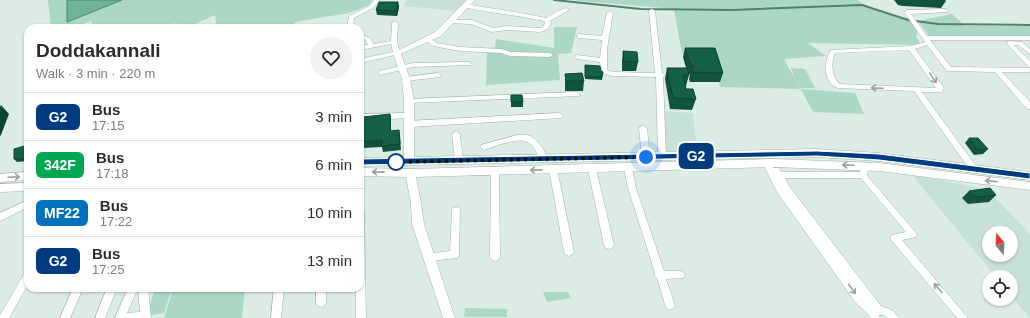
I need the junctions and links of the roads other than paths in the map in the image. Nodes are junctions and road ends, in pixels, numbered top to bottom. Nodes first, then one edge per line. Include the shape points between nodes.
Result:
1 (376, 0) edge
2 (468, 3) edge
3 (566, 10) dead end
4 (652, 11) dead end
5 (946, 11) dead end
6 (610, 13) dead end
7 (547, 20) junction
8 (449, 22) junction
9 (395, 23) dead end
10 (350, 24) edge
11 (579, 36) dead end
12 (364, 38) edge
13 (605, 38) junction
14 (1030, 38) edge
15 (428, 39) junction
16 (927, 41) junction
17 (394, 42) junction
18 (372, 46) junction
19 (364, 47) edge
20 (911, 48) junction
21 (1030, 52) edge
22 (397, 54) junction
23 (550, 55) dead end
24 (577, 57) dead end
25 (603, 60) junction
26 (364, 61) edge
27 (469, 64) dead end
28 (1030, 65) edge
29 (402, 68) junction
30 (997, 70) junction
31 (1030, 70) edge
32 (381, 73) dead end
33 (438, 75) dead end
34 (659, 75) junction
35 (674, 76) edge
36 (406, 79) junction
37 (479, 89) dead end
38 (916, 89) junction
39 (576, 94) dead end
40 (480, 97) junction
41 (409, 101) junction
42 (1030, 107) edge
43 (559, 116) dead end
44 (364, 117) edge
45 (409, 120) junction
46 (643, 128) dead end
47 (456, 134) dead end
48 (484, 147) dead end
49 (646, 157) junction
50 (662, 157) junction
51 (543, 159) junction
52 (459, 161) junction
53 (364, 162) edge
54 (770, 163) junction
55 (409, 167) junction
56 (628, 168) junction
57 (973, 168) junction
58 (553, 169) junction
59 (592, 169) junction
60 (495, 170) junction
61 (864, 170) junction
62 (364, 172) edge
63 (776, 175) junction
64 (24, 176) edge
65 (1030, 176) edge
66 (0, 178) edge
67 (1030, 186) edge
68 (24, 187) edge
69 (0, 188) edge
70 (24, 205) edge
71 (456, 210) dead end
72 (0, 217) edge
73 (609, 245) dead end
74 (569, 252) dead end
75 (430, 257) junction
76 (495, 257) dead end
77 (659, 274) junction
78 (680, 275) dead end
79 (24, 282) edge
80 (76, 292) edge
81 (110, 292) edge
82 (131, 292) edge
83 (143, 292) edge
84 (279, 292) edge
85 (321, 292) edge
86 (361, 292) edge
87 (321, 303) dead end
88 (670, 305) dead end
89 (876, 313) edge
90 (146, 317) edge
91 (4, 318) edge
92 (65, 318) edge
93 (100, 318) edge
94 (120, 318) edge
95 (276, 318) edge
96 (361, 318) edge
97 (449, 318) edge
98 (894, 318) edge
99 (963, 318) edge

1 - 10 street via 371,8 354,14
2 - 7 street via 504,13
2 - 8 main road
3 - 7 street
4 - 34 street
5 - 16 street via 908,12
6 - 13 street
7 - 8 street via 549,22 546,28 540,30 492,30 472,22
8 - 15 main road via 438,34
9 - 17 street
11 - 13 street
12 - 18 street
13 - 25 street
14 - 16 street
15 - 22 main road
15 - 23 street via 435,45 453,48
16 - 20 street
16 - 30 street via 949,69
17 - 18 street
17 - 22 street
18 - 19 street
20 -> 38 street via 940,88
38 -> 20 street via 838,86 830,75 830,54 833,50
21 - 28 street via 1020,43 1009,43
22 - 26 street
22 - 29 main road
24 - 25 street
25 - 34 street via 603,69 606,73
27 - 29 street via 413,65
29 - 32 street
29 - 36 main road
30 - 31 street
30 - 42 street
33 - 36 street
34 - 35 street
34 - 50 street
36 - 41 main road
37 - 40 street
38 - 57 street
39 - 40 street
40 - 41 street
41 - 45 main road
43 - 45 street
44 - 45 street
45 - 55 main road
46 - 49 street
47 - 52 street
48 - 51 street via 517,138 527,138 538,148
49 - 50 main road
49 - 51 main road
50 - 57 main road via 768,153 849,154
51 - 52 main road
52 - 55 main road
53 - 55 main road
54 - 56 main road
61 -> 54 main road
54 - 63 street
55 - 60 main road
55 -> 62 main road
55 - 75 main road via 418,224
56 - 59 main road
56 - 77 street
57 - 65 main road
58 - 59 main road
58 -> 60 main road
58 - 74 street
59 - 73 street
60 - 76 street
61 - 63 street
67 -> 61 main road
99 -> 61 street via 895,238 913,234
63 - 89 street
66 -> 64 main road
68 - 69 main road
70 - 72 street
71 - 75 street via 454,255
75 - 97 main road
77 - 78 street
77 - 88 street
79 - 91 street
80 - 92 street
81 - 93 street
82 - 94 street
83 - 90 street
84 - 95 street
85 - 87 street
86 - 96 street
89 - 98 street via 883,310
90 - 94 street

